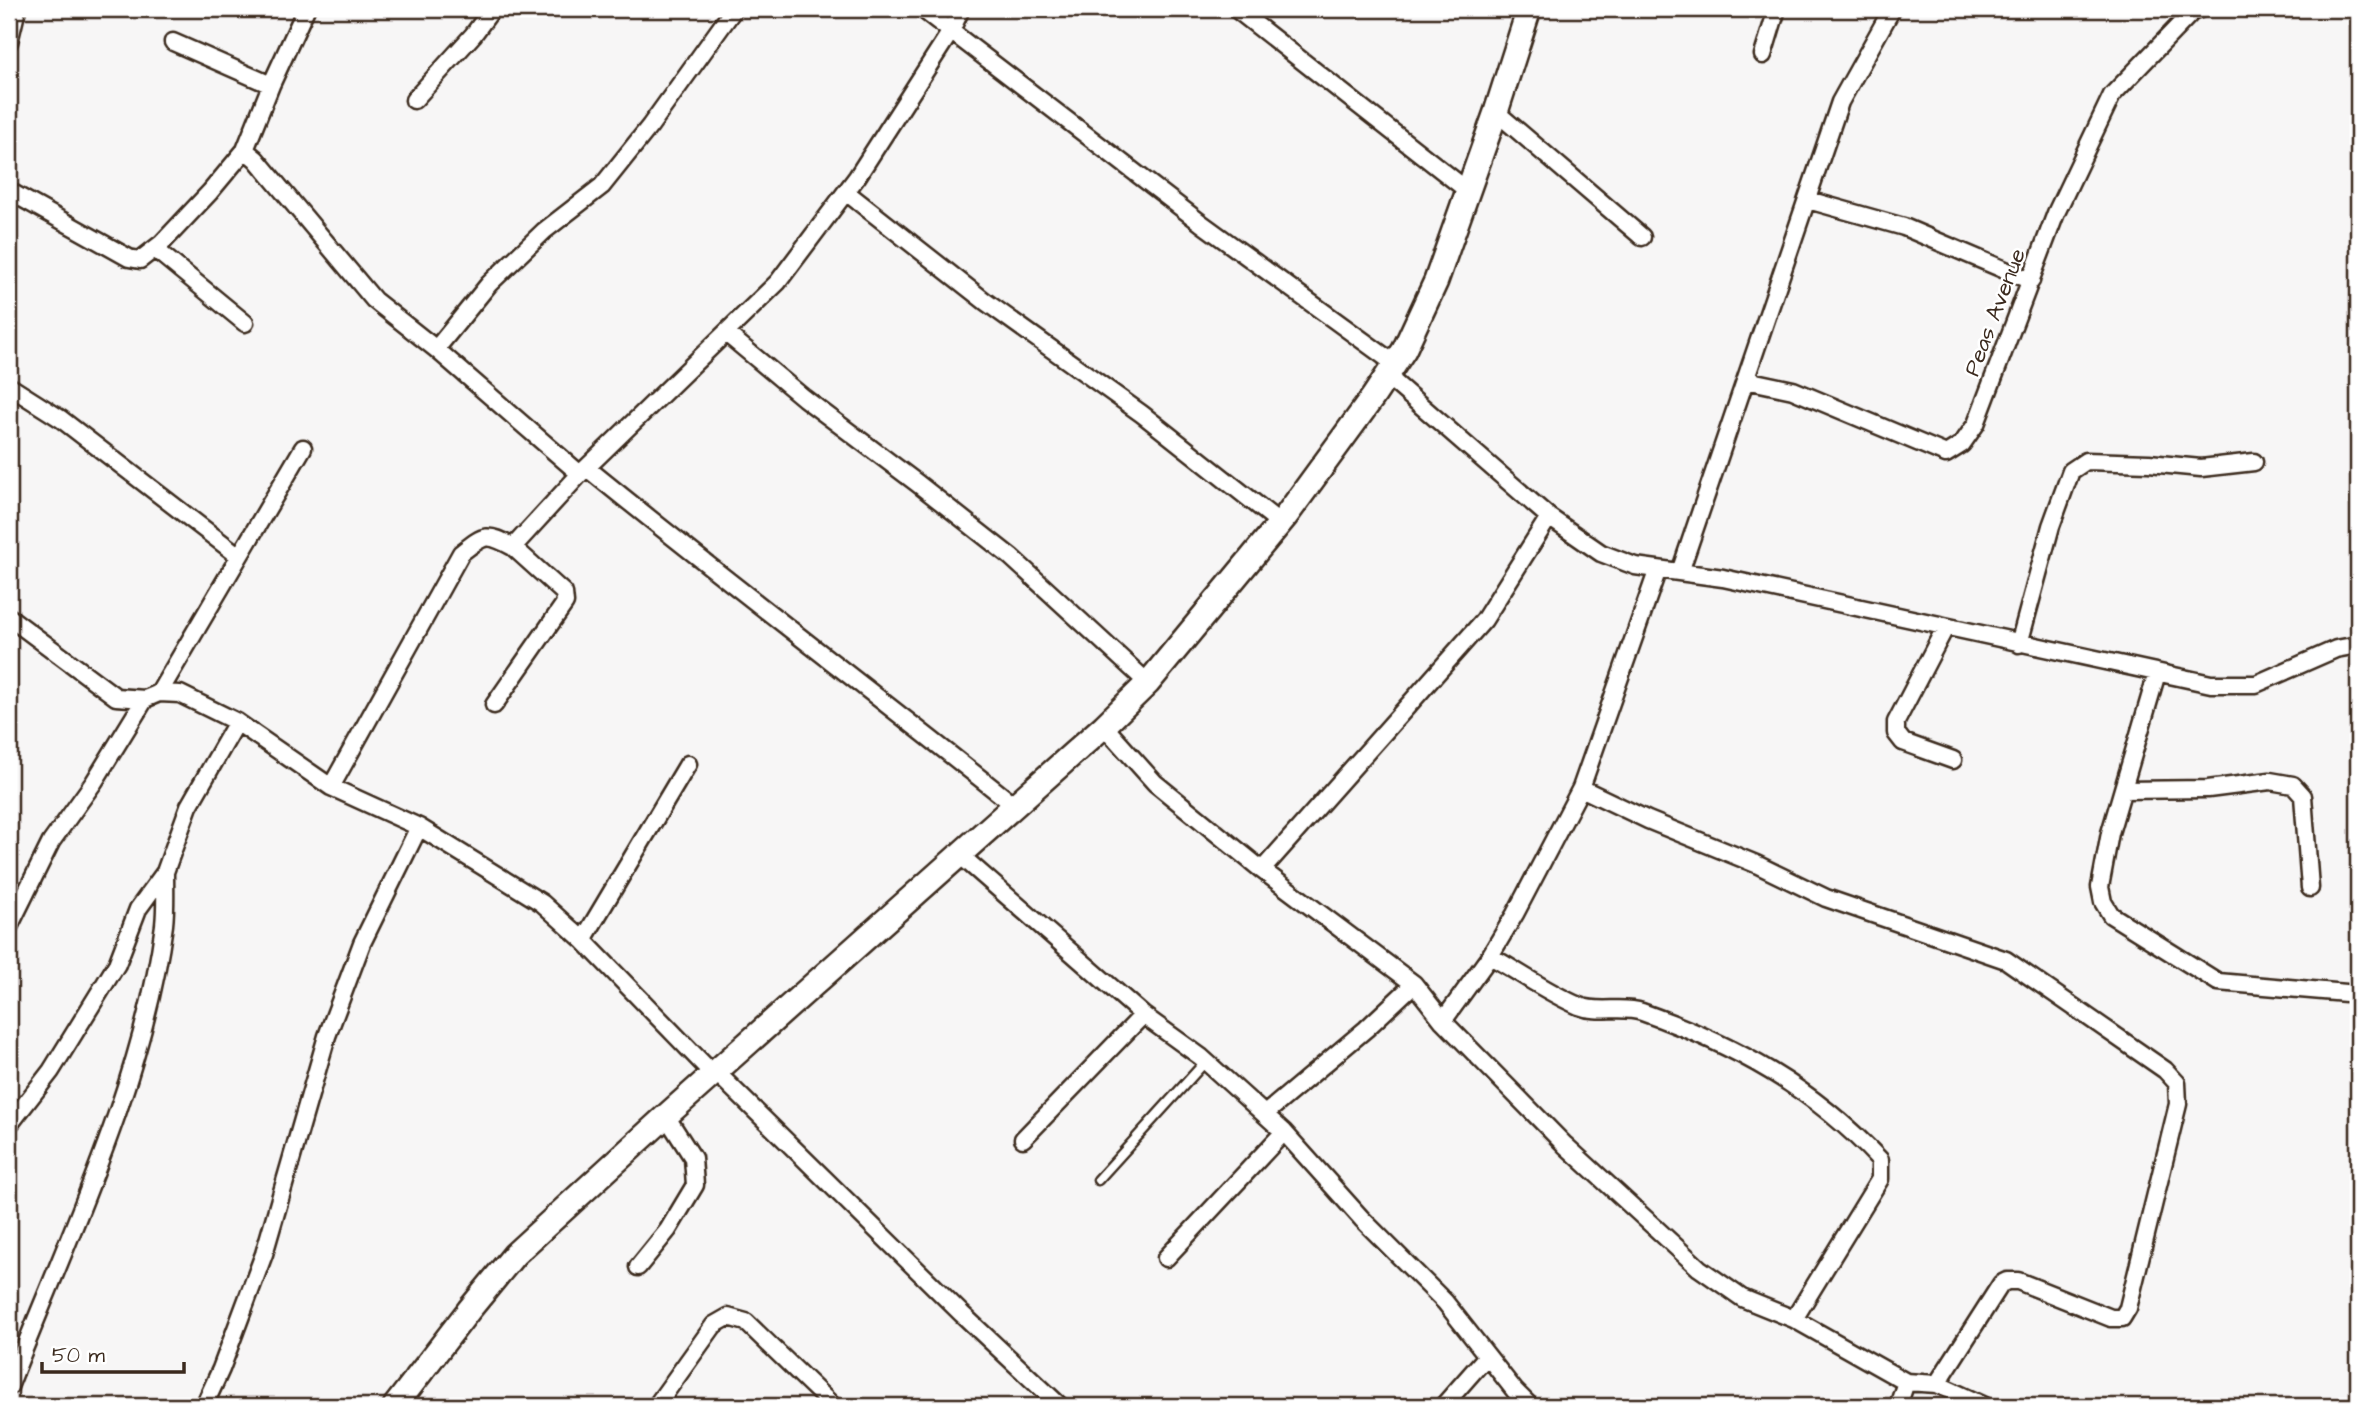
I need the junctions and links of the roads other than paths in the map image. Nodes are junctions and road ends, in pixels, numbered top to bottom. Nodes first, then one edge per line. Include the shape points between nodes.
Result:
1 (17, 9) edge
2 (306, 9) edge
3 (492, 9) edge
4 (734, 9) edge
5 (922, 9) edge
6 (961, 9) edge
7 (1236, 9) edge
8 (1529, 9) edge
9 (1777, 9) edge
10 (1892, 9) edge
11 (2200, 9) edge
12 (951, 31) junction
13 (9, 41) edge
14 (173, 42) dead end
15 (1763, 55) dead end
16 (271, 85) junction
17 (414, 100) dead end
18 (1496, 112) junction
19 (245, 150) junction
20 (9, 191) edge
21 (1468, 191) junction
22 (846, 192) junction
23 (1808, 200) junction
24 (1643, 237) dead end
25 (155, 249) junction
26 (2031, 281) junction
27 (246, 323) dead end
28 (726, 333) junction
29 (436, 349) junction
30 (1391, 370) junction
31 (1746, 380) junction
32 (9, 386) edge
33 (303, 448) dead end
34 (2254, 462) dead end
35 (584, 471) junction
36 (1549, 517) junction
37 (1280, 523) junction
38 (513, 547) junction
39 (239, 556) junction
40 (1658, 569) junction
41 (1680, 572) junction
42 (9, 617) edge
43 (1945, 628) junction
44 (2019, 644) junction
45 (2358, 645) edge
46 (2157, 673) junction
47 (1148, 683) junction
48 (152, 696) junction
49 (494, 705) dead end
50 (237, 722) junction
51 (1104, 726) junction
52 (1953, 760) dead end
53 (688, 764) dead end
54 (331, 787) junction
55 (1581, 788) junction
56 (2123, 790) junction
57 (1015, 806) junction
58 (419, 827) junction
59 (960, 855) junction
60 (1262, 870) junction
61 (165, 872) junction
62 (2311, 888) dead end
63 (9, 928) edge
64 (583, 940) junction
65 (1490, 956) junction
66 (1414, 984) junction
67 (2358, 994) edge
68 (1143, 1015) junction
69 (1443, 1021) junction
70 (1206, 1061) junction
71 (715, 1073) junction
72 (1265, 1114) junction
73 (666, 1116) junction
74 (9, 1125) edge
75 (1284, 1132) junction
76 (1023, 1139) dead end
77 (1098, 1180) dead end
78 (1166, 1258) dead end
79 (638, 1267) dead end
80 (1794, 1320) junction
81 (1487, 1356) junction
82 (1906, 1382) junction
83 (1937, 1384) junction
84 (9, 1387) edge
85 (405, 1403) edge
86 (204, 1406) edge
87 (656, 1406) edge
88 (833, 1406) edge
89 (1059, 1406) edge
90 (1443, 1406) edge
91 (1530, 1406) edge
92 (1898, 1406) edge
93 (1985, 1406) edge

1 - 13 street
2 - 16 street
3 - 17 street
4 - 29 street via 602,186 544,231 489,284
5 - 12 street
6 - 12 street
7 - 21 street
8 - 18 street
9 - 15 street
10 - 23 street via 1840,102
11 - 26 street, Peas Avenue via 2112,95 2056,213
12 - 22 street
12 - 30 street
14 - 16 street
16 - 19 street
18 - 21 street
18 - 24 street
19 - 25 street
19 - 29 street via 374,300
20 - 25 street via 129,258 140,260
21 - 30 street via 1436,281
22 - 28 street via 778,282
22 - 37 street
23 - 26 street via 1904,227
23 - 31 street
25 - 27 street
26 - 31 street, Peas Avenue via 1976,424 1962,444 1946,454 1793,390
28 - 35 street
28 - 47 street via 1012,557
29 - 35 street
30 - 36 street
30 - 37 street
31 - 41 street
32 - 39 street via 61,419
33 - 39 street
34 - 44 street via 2202,468 2086,461 2071,471
35 - 38 street
35 - 57 street
36 - 40 street via 1601,553
36 - 60 street via 1484,620
37 - 47 street
38 - 49 street via 564,593 565,603
38 - 54 street via 494,536 481,537 461,553
39 - 48 street
40 - 41 street
40 - 55 street
41 - 43 street
42 - 48 street via 116,697
43 - 44 street
43 - 52 street via 1896,722 1896,733 1903,742
44 - 46 street
45 - 46 street via 2336,649 2256,684 2211,684
46 - 56 street
47 - 51 street
48 - 50 street via 180,694
48 - 63 street via 51,842
50 - 54 street
50 - 61 street via 189,806
51 - 57 street
51 - 60 street via 1155,783
53 - 64 street
54 - 58 street
55 - 65 street
55 - 83 street via 1826,898 2006,961 2154,1062 2177,1083 2178,1104 2122,1318 2007,1281
56 - 62 street via 2208,789 2270,781 2293,785 2304,796
56 - 67 street via 2100,887 2102,902 2111,915 2218,982
57 - 59 street
58 - 64 street via 542,903
58 - 86 street via 362,943 327,1037 264,1254
59 - 68 street
59 - 71 street
60 - 66 street
61 - 74 street via 138,909 117,964 89,1013
61 - 84 street via 164,923 143,1031 104,1149
64 - 71 street
65 - 69 street
65 - 80 street via 1580,1006 1639,1011 1745,1055 1851,1129 1880,1160 1880,1179
66 - 69 street
66 - 72 street
68 - 70 street
68 - 76 street
69 - 80 street via 1565,1145 1699,1268 1742,1298
70 - 72 street
70 - 77 lane
71 - 73 street
71 - 89 street
72 - 75 street
73 - 79 street via 694,1157 695,1185 668,1230
73 - 85 street via 515,1254 469,1310
75 - 78 street
75 - 81 street via 1445,1302
80 - 82 street
81 - 90 street
81 - 91 street
82 - 83 street
82 - 92 street
83 - 93 street
87 - 88 street via 714,1325 728,1317 746,1322

